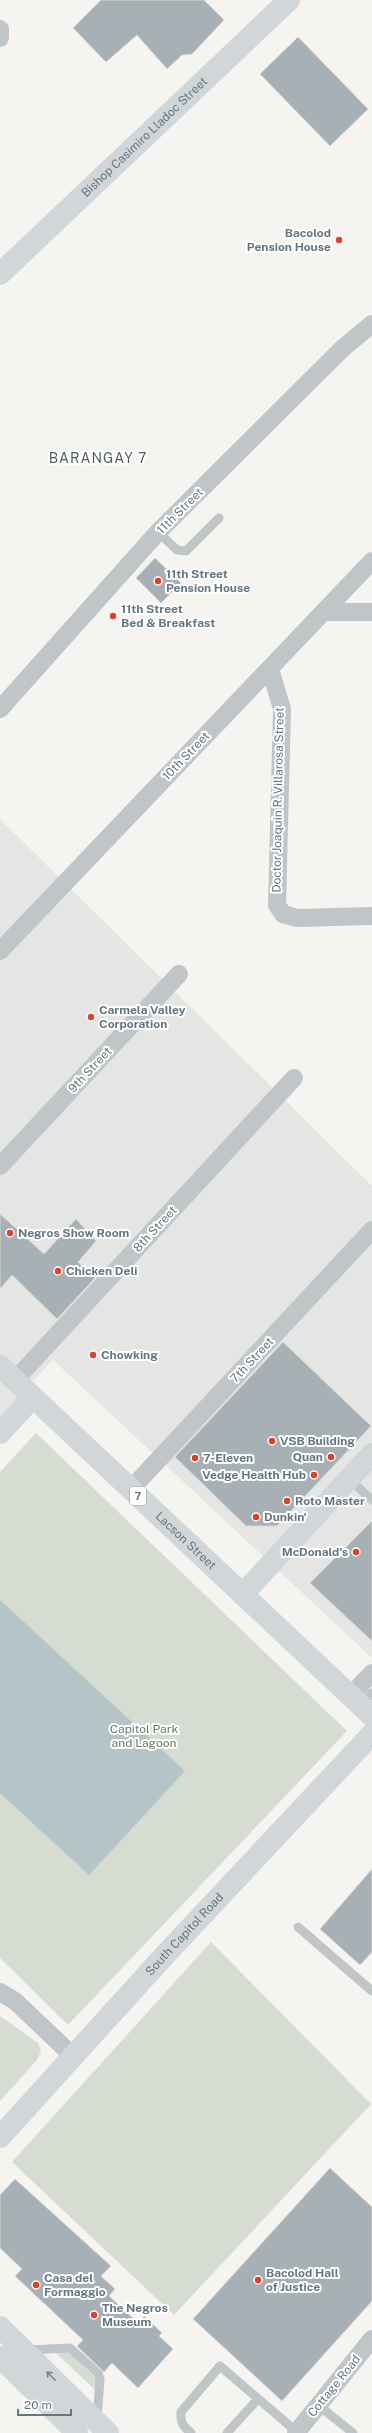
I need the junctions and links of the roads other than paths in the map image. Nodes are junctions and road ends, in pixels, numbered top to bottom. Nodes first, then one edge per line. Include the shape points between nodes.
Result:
1 (289, 0) edge
2 (0, 29) edge
3 (0, 38) edge
4 (0, 274) edge
5 (372, 324) edge
6 (219, 518) dead end
7 (158, 532) junction
8 (372, 561) edge
9 (324, 612) junction
10 (372, 612) edge
11 (270, 669) junction
12 (0, 709) edge
13 (372, 916) edge
14 (0, 951) edge
15 (179, 974) dead end
16 (294, 1078) dead end
17 (0, 1166) edge
18 (372, 1230) edge
19 (8, 1373) edge
20 (33, 1397) junction
21 (0, 1433) edge
22 (372, 1454) edge
23 (349, 1479) junction
24 (131, 1489) junction
25 (372, 1500) edge
26 (243, 1594) junction
27 (372, 1673) edge
28 (364, 1703) edge
29 (372, 1734) edge
30 (298, 1927) dead end
31 (372, 1991) edge
32 (0, 1992) edge
33 (73, 2056) junction
34 (0, 2137) edge
35 (0, 2327) edge
36 (372, 2339) edge
37 (25, 2350) junction
38 (0, 2357) edge
39 (258, 2399) junction
40 (318, 2405) junction
41 (103, 2428) edge
42 (77, 2433) edge
43 (191, 2433) edge
44 (227, 2433) edge
45 (296, 2433) edge
46 (353, 2433) edge

1 - 4 street, Bishop Casimiro Lladoc Street
2 - 3 street
5 - 7 street, 11th Street via 343,348
6 - 7 lane via 186,551 177,550
7 - 12 street, 11th Street
8 - 9 street, 10th Street
9 - 10 street
9 - 11 street, 10th Street
11 - 13 street, Doctor Joaquin R. Villarosa Street via 282,709 277,905 283,914 297,918
11 - 14 street, 10th Street
15 - 17 street, 9th Street
16 - 19 street, 8th Street
18 - 24 street, 7th Street
19 - 20 street, Lacson Street / 7
20 - 21 street
20 - 24 street, Lacson Street / 7
22 - 23 street
23 - 25 lane
23 - 26 street
24 - 26 street, Lacson Street / 7
26 - 28 street, Lacson Street / 7
27 - 28 street
29 - 33 street, South Capitol Road
30 - 31 lane
32 - 33 street via 15,2001
33 - 34 street, South Capitol Road
35 - 37 street
36 - 40 street, Cottage Road
41 -> 37 street
37 - 41 lane via 64,2347 76,2352 100,2379
38 - 42 street
39 - 43 lane via 220,2366 181,2412 182,2426
39 - 44 lane
39 - 45 lane
40 - 45 street, Cottage Road
40 - 46 lane

